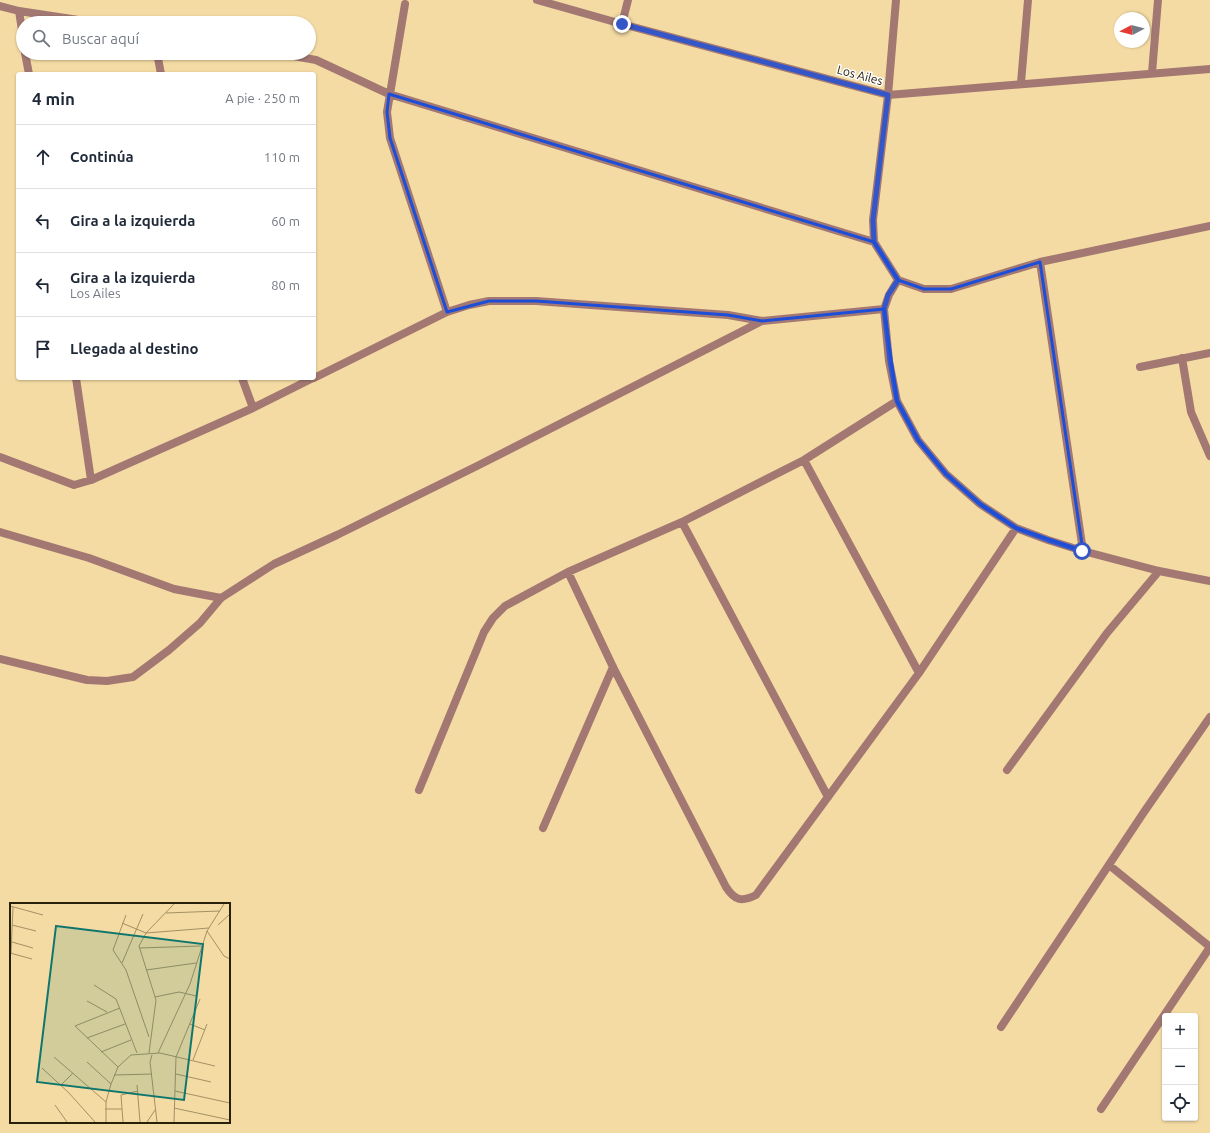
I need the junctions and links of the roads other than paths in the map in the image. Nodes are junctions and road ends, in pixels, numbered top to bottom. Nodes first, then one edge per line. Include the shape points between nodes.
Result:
1 (537, 0) edge
2 (628, 0) edge
3 (896, 0) edge
4 (1028, 0) edge
5 (1158, 0) edge
6 (405, 4) dead end
7 (0, 6) edge
8 (19, 11) junction
9 (20, 16) edge
10 (52, 16) edge
11 (622, 24) junction
12 (27, 60) edge
13 (159, 60) edge
14 (316, 60) edge
15 (1210, 68) edge
16 (29, 72) edge
17 (160, 72) edge
18 (1152, 73) junction
19 (1021, 83) junction
20 (390, 94) junction
21 (888, 95) junction
22 (1210, 226) edge
23 (874, 242) junction
24 (1040, 262) junction
25 (898, 280) junction
26 (884, 309) junction
27 (447, 312) junction
28 (762, 321) junction
29 (1210, 353) edge
30 (1182, 358) junction
31 (1140, 367) dead end
32 (316, 377) edge
33 (76, 380) edge
34 (243, 380) edge
35 (310, 380) edge
36 (897, 401) junction
37 (253, 408) junction
38 (1210, 456) edge
39 (0, 457) edge
40 (804, 460) junction
41 (91, 480) junction
42 (682, 522) junction
43 (1016, 528) junction
44 (0, 532) edge
45 (1082, 551) junction
46 (1158, 571) junction
47 (568, 572) junction
48 (1210, 581) edge
49 (221, 598) junction
50 (0, 659) edge
51 (613, 667) junction
52 (919, 673) junction
53 (1210, 717) edge
54 (1007, 770) dead end
55 (419, 790) dead end
56 (828, 798) junction
57 (543, 828) dead end
58 (1109, 865) junction
59 (1001, 1027) dead end
60 (1101, 1109) dead end

1 - 11 street, Los Ailes
2 - 11 street
3 - 21 street
4 - 19 street
5 - 18 street
6 - 20 street
7 - 8 street
8 - 9 street
8 - 10 street
11 - 21 street, Los Ailes
12 - 16 street
13 - 17 street
14 - 20 street
15 - 18 street, Los Ailes
18 - 19 street, Los Ailes
19 - 21 street, Los Ailes
20 - 23 street
20 - 27 street via 387,112 390,138
21 - 23 street via 873,220
22 - 24 street
23 - 25 street
24 - 25 street via 951,290 924,289
24 - 45 street
25 - 26 street via 888,295
26 - 28 street
26 - 36 street
27 - 28 street via 489,301 536,301
27 - 32 street
28 - 49 street via 442,483 274,564
29 - 30 street
30 - 31 street
30 - 38 street via 1191,412
33 - 41 street
34 - 37 street
35 - 37 street
36 - 40 street
36 - 43 street via 918,440 946,474 980,504
37 - 41 street
39 - 41 street via 74,485
40 - 42 street
40 - 52 street
42 - 47 street
42 - 56 street
43 - 45 street
43 - 52 street
44 - 49 street via 89,558 174,589
45 - 46 street
46 - 48 street
46 - 54 street via 1107,633
47 - 51 street
47 - 55 street via 505,606 493,618 484,632
49 - 50 street via 200,623 133,677 107,681 87,680
51 - 56 street via 731,896 747,899 756,895
51 - 57 street
52 - 56 street
53 - 58 street
58 - 59 street
58 - 60 street via 1210,947

